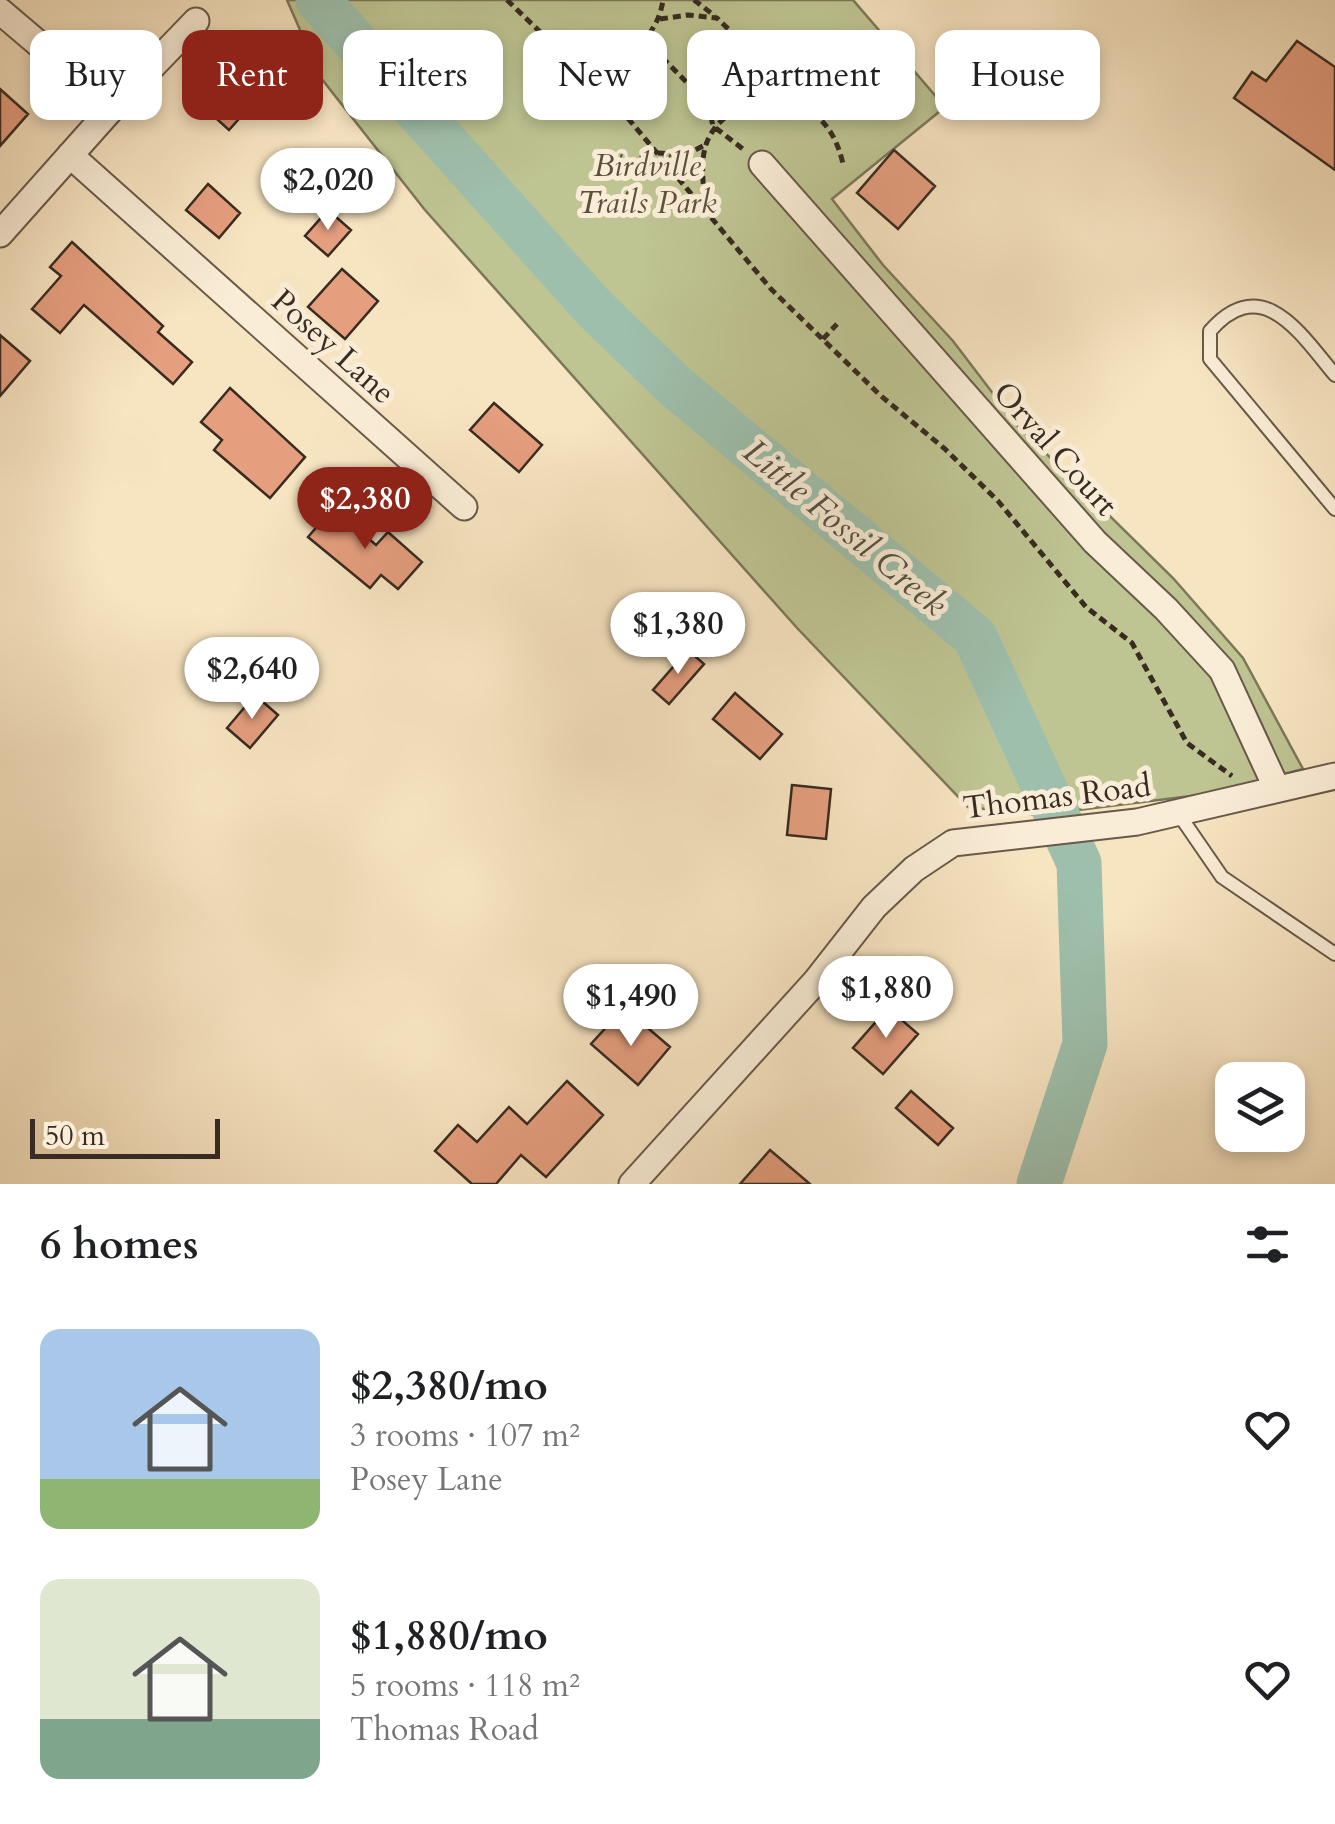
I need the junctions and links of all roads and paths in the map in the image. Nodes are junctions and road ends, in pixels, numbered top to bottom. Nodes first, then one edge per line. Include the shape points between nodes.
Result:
1 (508, 0) edge
2 (663, 0) edge
3 (694, 0) edge
4 (0, 12) edge
5 (717, 18) junction
6 (660, 19) junction
7 (196, 21) dead end
8 (535, 30) edge
9 (651, 30) edge
10 (729, 30) edge
11 (30, 37) edge
12 (162, 56) edge
13 (667, 62) edge
14 (687, 83) edge
15 (101, 120) edge
16 (630, 120) edge
17 (712, 120) edge
18 (720, 120) edge
19 (822, 120) edge
20 (713, 126) junction
21 (703, 146) junction
22 (657, 152) junction
23 (70, 155) junction
24 (640, 155) dead end
25 (666, 164) junction
26 (762, 164) joint
27 (843, 164) dead end
28 (706, 213) junction
29 (0, 234) edge
30 (837, 324) dead end
31 (823, 339) junction
32 (1335, 375) edge
33 (464, 507) dead end
34 (1335, 509) edge
35 (1335, 776) edge
36 (1277, 789) junction
37 (1178, 813) junction
38 (1335, 954) edge
39 (632, 1184) edge

1 - 8 path
2 - 6 path
3 - 5 path
4 - 11 street
5 - 6 path
5 - 10 path
6 - 9 path
7 - 12 street
13 - 14 path
15 - 23 street
16 - 22 path
17 - 20 path
18 - 20 path
19 - 27 path
20 - 21 path
20 - 26 path
21 - 22 path via 685,155
21 - 28 path
22 - 25 path
23 - 29 street
23 - 33 street, Posey Lane
24 - 25 path
25 - 28 path
26 - 36 street, Orval Court via 1095,542 1222,670
28 - 31 path
30 - 31 path
31 - 36 path via 971,475 1086,608 1132,643 1188,743 1241,782
32 - 34 lane via 1275,311 1248,304 1225,314 1210,332 1210,360
35 - 36 street, Thomas Road
36 - 37 street, Thomas Road
37 - 38 lane via 1222,877
37 - 39 street, Thomas Road via 953,842 874,908

